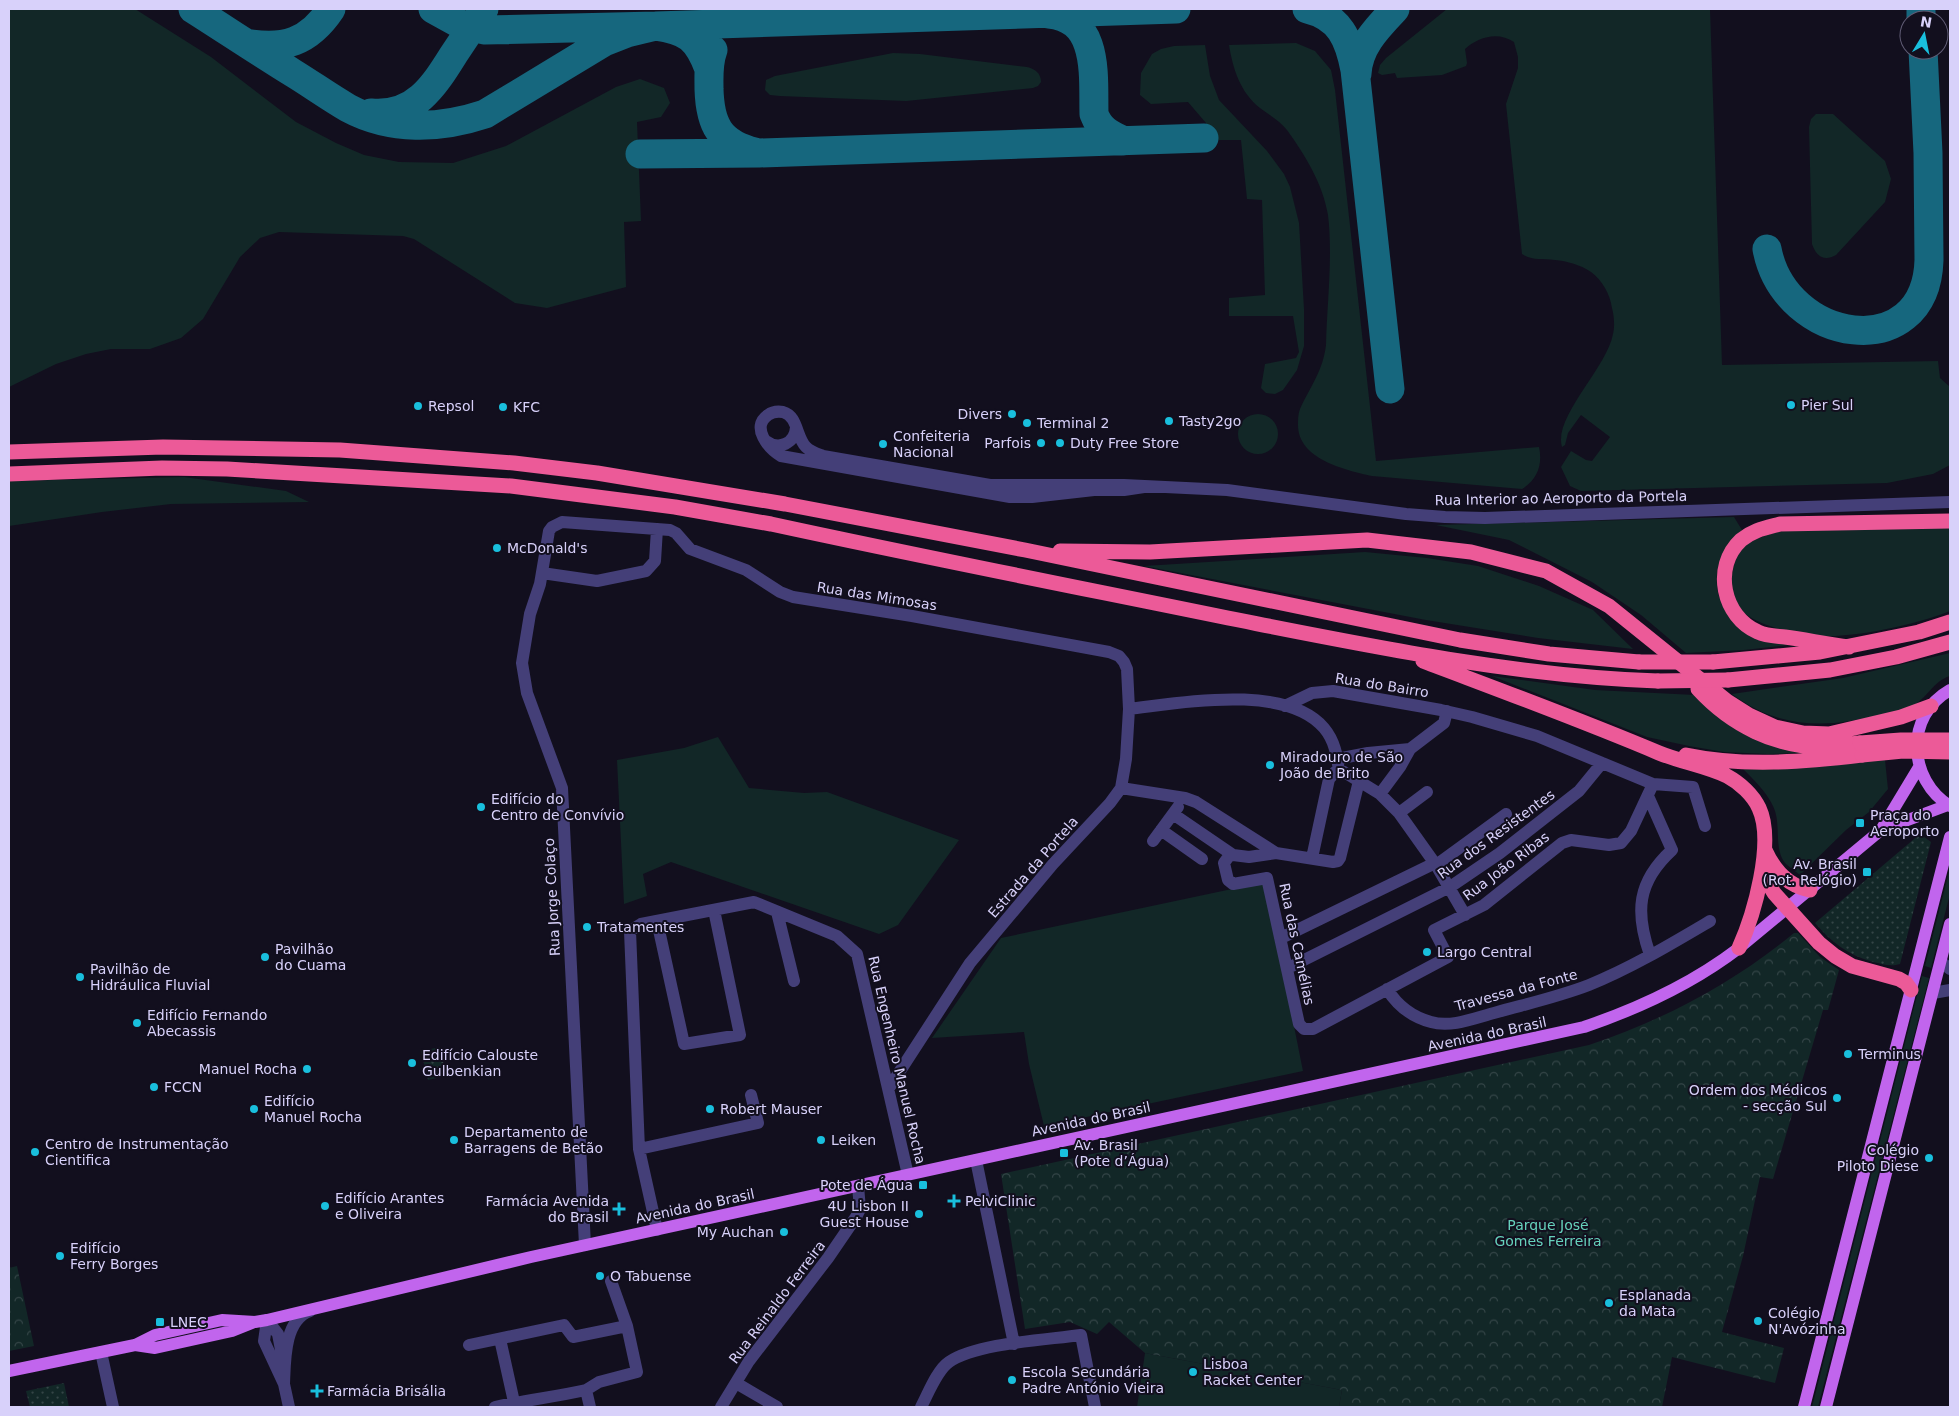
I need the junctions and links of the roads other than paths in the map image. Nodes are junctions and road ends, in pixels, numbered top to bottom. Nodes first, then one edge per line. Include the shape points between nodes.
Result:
1 (796, 427) junction
2 (765, 440) junction
3 (9, 452) edge
4 (9, 474) edge
5 (1144, 487) junction
6 (1950, 502) edge
7 (1950, 521) edge
8 (552, 527) joint
9 (657, 529) junction
10 (1025, 550) junction
11 (542, 573) junction
12 (1950, 622) edge
13 (1654, 642) junction
14 (1950, 642) edge
15 (1849, 647) junction
16 (1395, 651) junction
17 (1109, 652) joint
18 (1950, 690) edge
19 (1285, 706) junction
20 (1931, 706) junction
21 (1129, 709) junction
22 (1447, 712) junction
23 (1950, 740) edge
24 (1640, 744) junction
25 (1410, 749) junction
26 (1861, 749) junction
27 (1950, 752) edge
28 (1602, 763) junction
29 (1338, 765) junction
30 (1919, 767) junction
31 (1359, 781) junction
32 (1653, 784) junction
33 (1121, 788) junction
34 (1427, 792) dead end
35 (1380, 794) junction
36 (1648, 796) junction
37 (1184, 798) junction
38 (1949, 806) edge
39 (1399, 813) junction
40 (1174, 814) junction
41 (1506, 814) dead end
42 (1705, 826) dead end
43 (1161, 830) junction
44 (1881, 830) junction
45 (1950, 836) edge
46 (1153, 841) dead end
47 (1764, 847) junction
48 (1276, 853) junction
49 (1233, 855) junction
50 (1312, 858) junction
51 (1202, 859) dead end
52 (1763, 863) junction
53 (1436, 864) junction
54 (1450, 887) junction
55 (1810, 890) junction
56 (1788, 909) junction
57 (714, 910) junction
58 (777, 912) junction
59 (1464, 915) junction
60 (658, 921) junction
61 (1710, 921) dead end
62 (1950, 924) edge
63 (1281, 938) junction
64 (1739, 948) junction
65 (1650, 955) junction
66 (1946, 965) edge
67 (1288, 968) junction
68 (794, 981) dead end
69 (1387, 989) junction
70 (1911, 990) junction
71 (1950, 990) edge
72 (1933, 993) junction
73 (889, 1088) junction
74 (750, 1095) dead end
75 (639, 1149) junction
76 (976, 1160) junction
77 (908, 1175) junction
78 (858, 1186) junction
79 (657, 1230) junction
80 (585, 1246) junction
81 (611, 1281) dead end
82 (313, 1310) junction
83 (261, 1321) junction
84 (627, 1326) junction
85 (500, 1340) junction
86 (1014, 1344) junction
87 (469, 1345) dead end
88 (102, 1352) junction
89 (285, 1367) junction
90 (9, 1371) edge
91 (736, 1382) junction
92 (284, 1384) junction
93 (586, 1390) junction
94 (514, 1402) junction
95 (549, 1403) edge
96 (113, 1407) edge
97 (289, 1407) edge
98 (495, 1407) edge
99 (590, 1407) edge
100 (721, 1407) edge
101 (777, 1407) edge
102 (921, 1407) edge
103 (1096, 1407) edge
104 (1804, 1407) edge
105 (1826, 1407) edge

1 - 2 street via 793,437 785,444 775,446
1 - 2 street via 786,413 769,414 761,428
1 - 5 street via 806,447 837,459 990,485
2 - 5 street via 774,452 790,458 1010,497
3 - 10 highway via 162,446 283,448 514,463 597,473 785,504
4 - 16 highway via 227,469 524,487 675,507 771,524
5 - 6 street, Rua Interior ao Aeroporto da Portela via 1227,490 1406,514 1465,518
7 - 15 highway via 1780,524 1756,530 1741,541 1730,555 1724,572 1725,592 1732,610 1744,624 1759,633
8 - 9 street, Rua das Mimosas via 562,522
8 - 11 street, Rua Jorge Colaço
9 - 11 street via 655,561 646,571 597,581
9 - 17 street, Rua das Mimosas via 676,533 690,549 746,570 793,598
10 - 13 highway via 1150,552 1367,540 1471,552 1546,571 1609,606
10 - 15 highway, bridge via 1460,640 1550,654 1639,662 1713,662
11 - 80 street, Rua Jorge Colaço via 530,614 522,663 527,693 562,788
12 - 15 highway
13 - 20 highway via 1727,701 1775,727 1829,734 1905,716
13 - 26 highway via 1705,697 1738,723 1757,733 1804,746
14 - 16 highway, bridge via 1896,658 1830,670 1728,680 1658,681 1556,674
16 - 24 highway
17 - 21 street, Estrada da Portela via 1119,656 1127,669
18 - 20 main road
19 - 21 street via 1212,699
19 - 22 street, Rua do Bairro via 1312,693 1332,691
19 - 29 street via 1304,712 1324,728 1335,747
20 - 30 main road via 1920,726 1916,746
21 - 33 street, Estrada da Portela
22 - 25 street via 1444,723
22 - 28 street, Rua do Bairro via 1538,736
23 - 26 highway, bridge via 1901,740
24 - 26 highway via 1693,756 1730,760 1800,761
24 - 47 highway via 1727,776 1740,785 1759,808
25 - 29 street via 1368,752
25 - 35 street
26 - 27 highway, bridge
28 - 32 street, Rua do Bairro
28 - 54 street, Rua dos Resistentes via 1579,791 1500,853
29 - 31 street
29 - 50 street via 1329,779
30 - 38 main road via 1930,789
30 - 44 main road, Avenida do Brasil
31 - 35 street
31 - 50 street via 1338,861
32 - 36 street, Rua João Ribas
32 - 42 street, Rua do Bairro via 1693,787
33 - 37 street
33 - 73 street, Estrada da Portela via 970,963
34 - 39 street
35 - 39 street
36 - 59 street, Rua João Ribas via 1631,831 1621,843 1609,846 1566,841 1484,905
36 - 65 street via 1672,850 1658,863 1643,893 1642,934
37 - 40 street
37 - 48 street via 1208,808
38 - 44 main road, Avenida do Brasil
39 - 53 street
40 - 43 street
40 - 49 street
41 - 53 street
43 - 46 street
43 - 51 street
44 - 55 main road, Avenida do Brasil
45 - 70 main road
47 - 52 highway
47 - 55 highway via 1780,874 1796,886
48 - 49 street via 1249,857
48 - 50 street
49 - 63 street, Rua das Camélias via 1224,863 1228,880 1233,884 1267,878
52 - 56 highway via 1768,883
52 - 64 highway via 1752,914
53 - 54 street
53 - 63 street
54 - 59 street
54 - 67 street, Rua dos Resistentes
55 - 56 main road, Avenida do Brasil
56 - 64 main road, Avenida do Brasil
56 - 70 highway via 1834,956 1857,967 1899,978
57 - 58 street, Rua Engenheiro Manuel Rocha via 754,902
57 - 60 street, Rua Engenheiro Manuel Rocha
57 - 60 street via 740,1035 684,1044
58 - 68 street
58 - 73 street, Rua Engenheiro Manuel Rocha via 837,936 857,954
59 - 69 street, Rua João Ribas via 1434,930 1448,957
60 - 75 street, Rua Engenheiro Manuel Rocha via 641,924 630,931
61 - 65 street, Travessa da Fonte
62 - 66 main road
63 - 67 street, Rua das Camélias
64 - 76 main road, Avenida do Brasil via 1676,989 1584,1027
65 - 69 street, Travessa da Fonte via 1570,992 1458,1022 1431,1023 1413,1015 1398,1005
66 - 72 main road
67 - 69 street, Rua das Camélias via 1300,1026 1304,1029 1313,1029
70 - 104 main road
71 - 72 street
72 - 105 main road
73 - 77 street, Rua Engenheiro Manuel Rocha
74 - 75 street via 758,1123
75 - 79 street, Rua Engenheiro Manuel Rocha
76 - 77 main road, Avenida do Brasil
76 - 86 street
77 - 78 main road, Avenida do Brasil
78 - 79 main road, Avenida do Brasil
78 - 91 street, Rua Reinaldo Ferreira via 860,1209 853,1223
79 - 80 main road, Avenida do Brasil
80 - 82 main road, Avenida do Brasil
81 - 84 street
82 - 83 main road, Avenida do Brasil
82 - 89 street via 294,1324
83 - 88 main road, Avenida do Brasil via 222,1320 154,1335 135,1345
83 - 89 street via 278,1334
83 - 92 street via 264,1341
84 - 85 street via 572,1337 564,1325
84 - 93 street via 637,1372 598,1382
85 - 87 street
85 - 94 street
86 - 102 street via 974,1351 948,1362
86 - 103 street via 1080,1335
88 - 90 main road, Avenida do Brasil
88 - 96 street
89 - 92 street
91 - 100 street, Rua Reinaldo Ferreira
91 - 101 street
92 - 97 street
93 - 95 street
93 - 99 street
94 - 95 street
94 - 98 street

